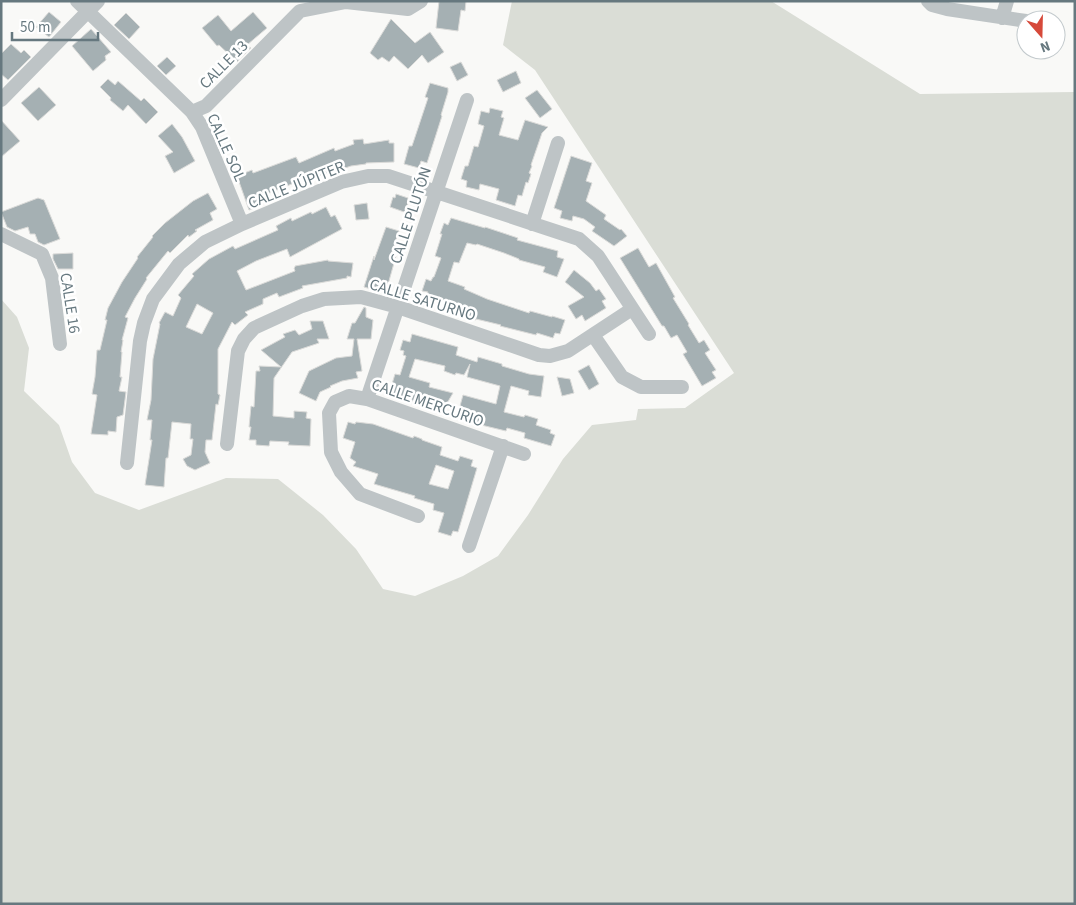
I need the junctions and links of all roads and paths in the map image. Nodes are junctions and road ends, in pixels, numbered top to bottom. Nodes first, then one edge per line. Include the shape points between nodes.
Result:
1 (77, 1) edge
2 (98, 1) edge
3 (421, 1) edge
4 (928, 1) edge
5 (1007, 1) edge
6 (88, 12) junction
7 (1002, 18) junction
8 (1016, 20) edge
9 (1, 100) edge
10 (467, 100) dead end
11 (192, 112) junction
12 (558, 143) dead end
13 (436, 192) junction
14 (242, 224) junction
15 (532, 224) junction
16 (1, 234) edge
17 (398, 307) junction
18 (632, 309) junction
19 (649, 334) dead end
20 (593, 335) junction
21 (60, 344) dead end
22 (682, 387) dead end
23 (367, 399) junction
24 (228, 444) dead end
25 (503, 446) junction
26 (524, 454) dead end
27 (127, 463) dead end
28 (418, 516) dead end
29 (469, 546) dead end

1 - 6 street
2 - 6 street
3 - 11 street, CALLE 13 via 408,9 346,2 300,12 206,106
4 - 7 street via 946,9
5 - 7 street
6 - 9 street
6 - 11 street
7 - 8 street
10 - 13 street, CALLE PLUTÓN
11 - 14 street, CALLE SOL via 202,127
12 - 15 street
13 - 14 street, CALLE JÚPITER via 388,176 368,176 341,182
13 - 15 street, CALLE JÚPITER
13 - 17 street, CALLE PLUTÓN
14 - 27 street, CALLE JÚPITER via 205,242 179,264 153,299 140,341
15 - 18 street, CALLE JÚPITER via 579,239 598,256
16 - 21 street, CALLE 16 via 42,254 52,278
17 - 20 street, CALLE SATURNO via 539,355 550,356 568,350
17 - 23 street, CALLE PLUTÓN
17 - 24 street, CALLE SATURNO via 361,297 324,299 254,328 238,350
18 - 19 street, CALLE JÚPITER
18 - 20 street, CALLE SATURNO
20 - 22 street via 622,377 641,387
23 - 25 street, CALLE MERCURIO
23 - 28 street, CALLE MERCURIO via 349,396 335,402 329,413 331,452 341,472 360,494
25 - 26 street, CALLE MERCURIO
25 - 29 street

